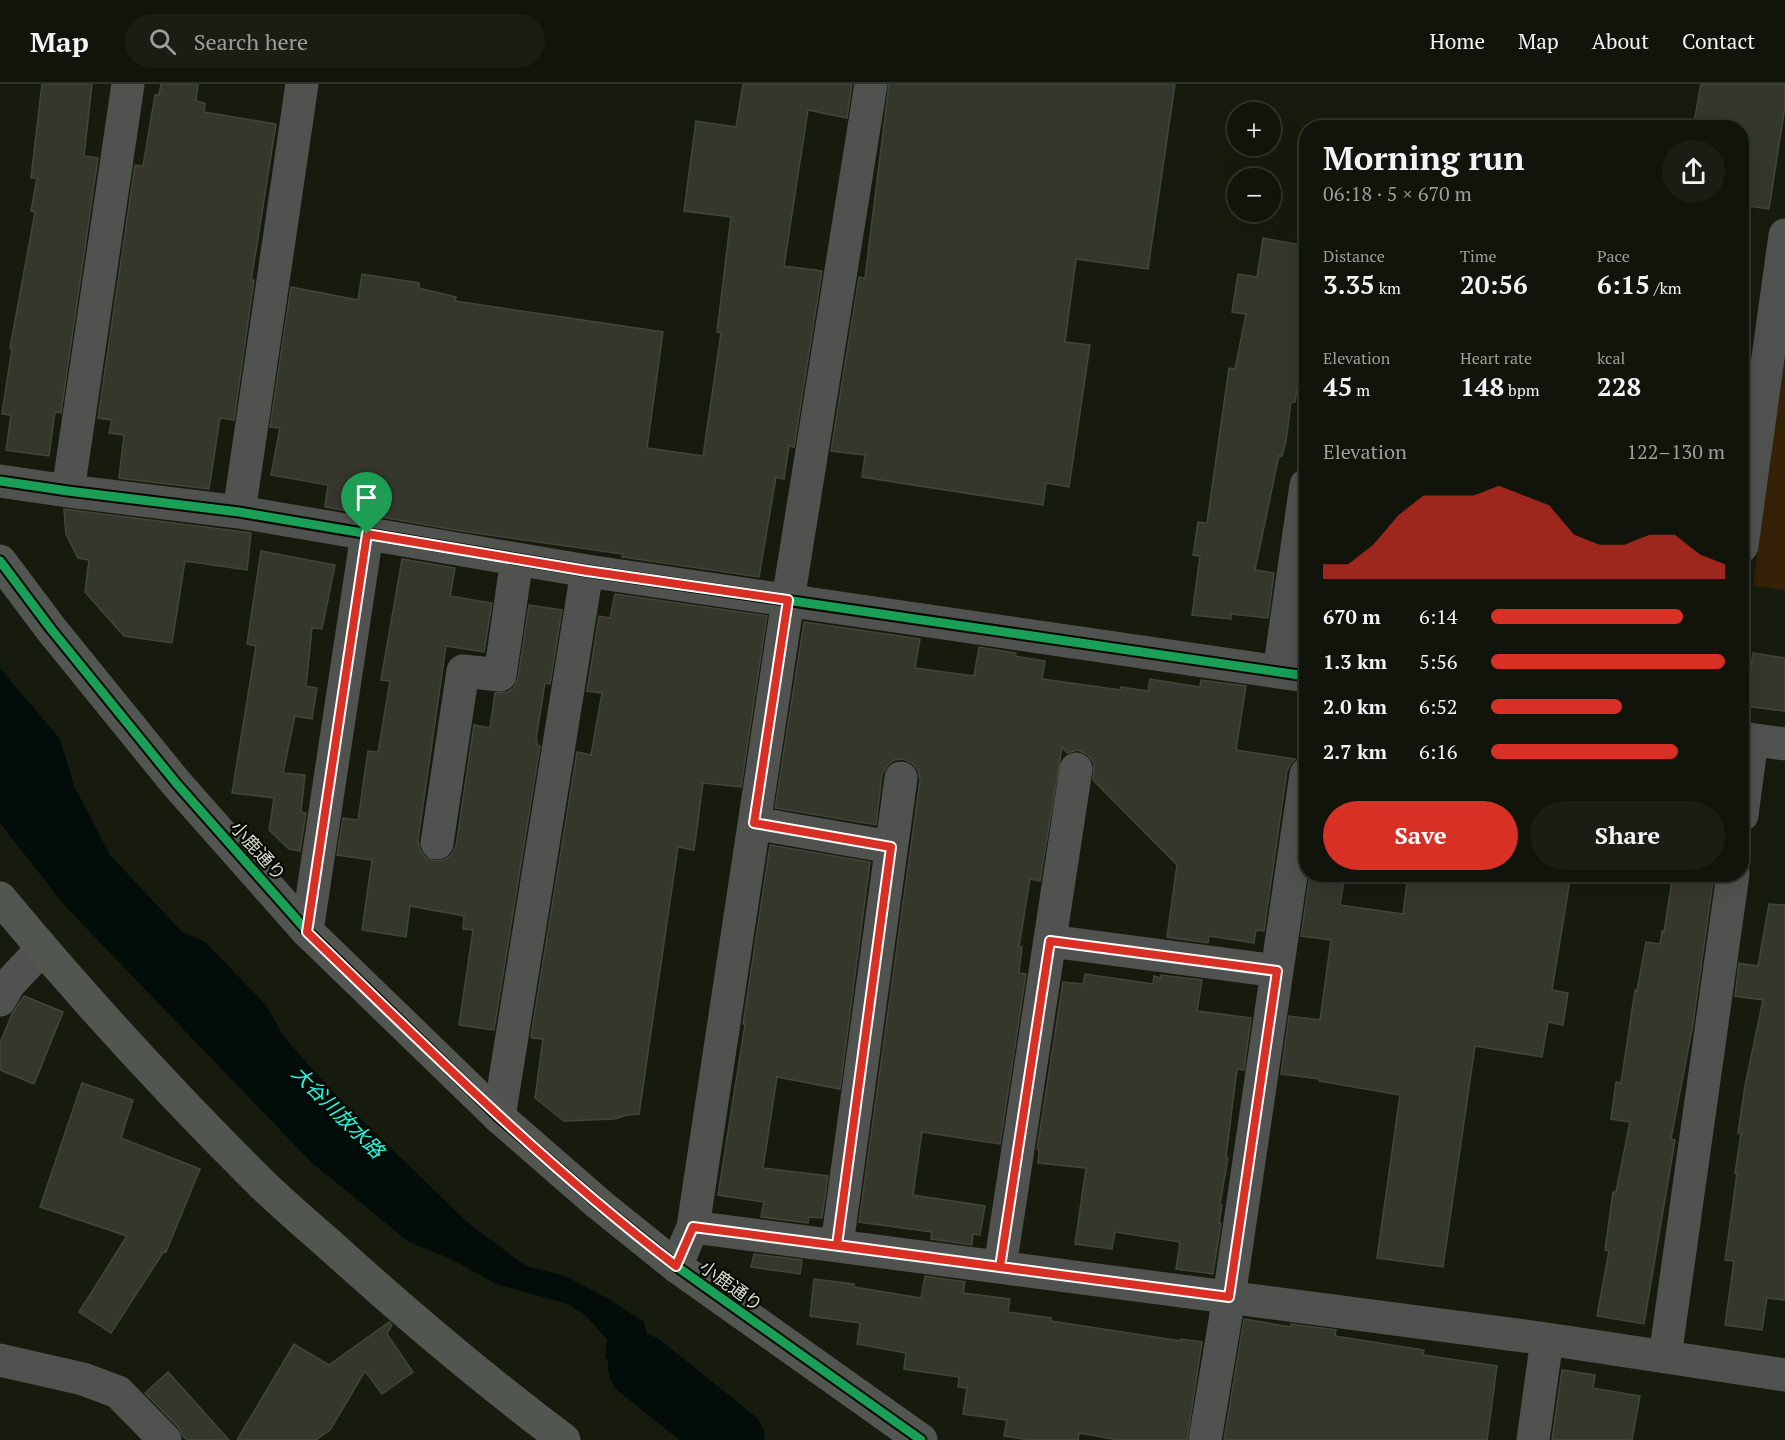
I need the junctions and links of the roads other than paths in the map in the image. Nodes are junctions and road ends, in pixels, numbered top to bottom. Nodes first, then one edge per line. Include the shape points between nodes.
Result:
1 (128, 84) edge
2 (302, 84) edge
3 (871, 84) edge
4 (1785, 236) edge
5 (0, 481) edge
6 (68, 491) junction
7 (1749, 496) edge
8 (239, 512) junction
9 (367, 534) junction
10 (517, 559) junction
11 (0, 561) edge
12 (587, 571) junction
13 (1299, 587) edge
14 (788, 600) junction
15 (1293, 674) edge
16 (1749, 739) edge
17 (1785, 744) edge
18 (1076, 769) dead end
19 (901, 778) dead end
20 (1299, 822) edge
21 (754, 823) junction
22 (437, 843) dead end
23 (891, 847) junction
24 (1732, 882) edge
25 (0, 898) edge
26 (307, 932) junction
27 (1050, 941) junction
28 (42, 949) junction
29 (1277, 971) junction
30 (0, 1000) edge
31 (499, 1117) junction
32 (693, 1227) junction
33 (837, 1245) junction
34 (676, 1266) junction
35 (1000, 1267) junction
36 (1229, 1297) junction
37 (1547, 1339) junction
38 (1665, 1357) junction
39 (0, 1360) edge
40 (1785, 1375) edge
41 (165, 1440) edge
42 (564, 1440) edge
43 (921, 1440) edge
44 (1205, 1440) edge
45 (1533, 1440) edge

1 - 6 street
2 - 8 street
3 - 14 street
4 - 7 street
5 - 6 street
6 - 8 street
8 - 9 street
9 - 10 street
9 - 26 street
10 - 12 street
10 - 22 street via 500,675 463,670
11 - 26 street, 小鹿通り via 176,783
12 - 14 street
12 - 31 street
13 - 15 street
14 - 15 street
14 - 21 street
16 - 17 street
18 - 27 street
19 - 23 street
20 - 29 street
21 - 23 street
21 - 32 street
23 - 33 street
24 - 38 street
25 - 28 street
26 - 31 street, 小鹿通り
27 - 29 street
27 - 35 street
28 - 30 street via 9,984
28 - 42 street via 264,1186 395,1304
29 - 36 street
31 - 34 street, 小鹿通り
32 - 33 street
32 - 34 street
33 - 35 street
34 - 43 street, 小鹿通り
35 - 36 street
36 - 37 street
36 - 44 street
37 - 38 street
37 - 45 street
38 - 40 street
39 - 41 street via 83,1379 118,1392

